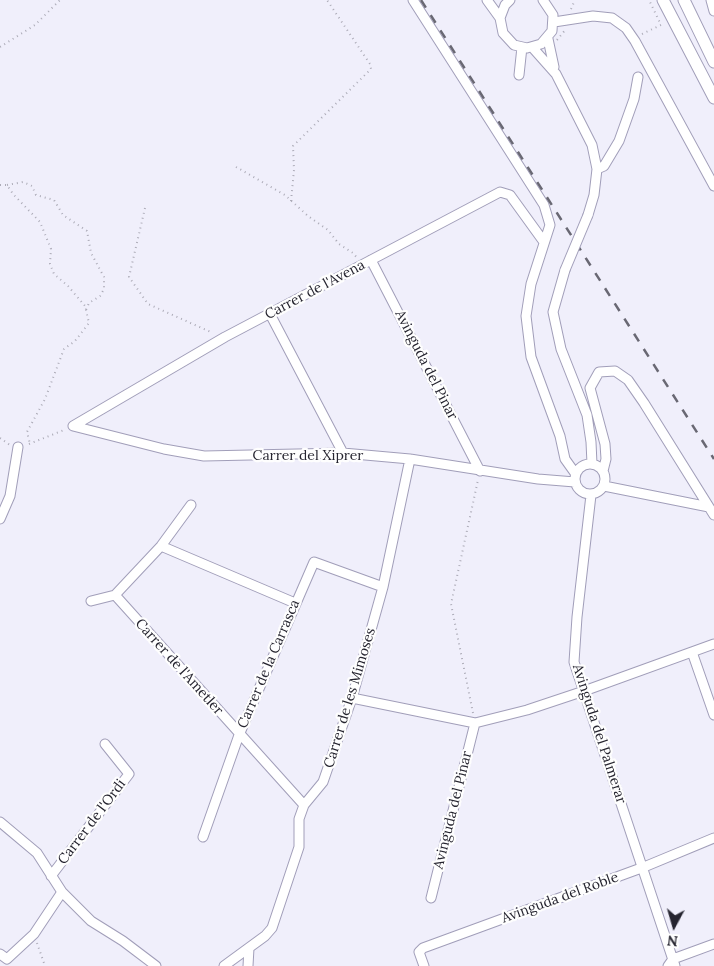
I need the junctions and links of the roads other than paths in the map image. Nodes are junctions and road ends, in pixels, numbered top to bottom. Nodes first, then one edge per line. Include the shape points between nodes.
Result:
1 (413, 0) edge
2 (487, 0) edge
3 (510, 0) edge
4 (545, 0) edge
5 (663, 0) edge
6 (684, 0) edge
7 (710, 0) edge
8 (714, 10) edge
9 (500, 18) junction
10 (554, 22) junction
11 (552, 40) junction
12 (522, 47) junction
13 (532, 47) junction
14 (714, 62) edge
15 (556, 74) junction
16 (519, 75) dead end
17 (638, 77) dead end
18 (714, 98) edge
19 (597, 169) junction
20 (714, 186) edge
21 (544, 242) junction
22 (371, 260) junction
23 (270, 314) junction
24 (73, 426) joint
25 (18, 447) road end
26 (343, 453) junction
27 (410, 459) junction
28 (592, 464) junction
29 (480, 471) junction
30 (603, 471) junction
31 (575, 478) junction
32 (604, 486) junction
33 (591, 495) junction
34 (191, 506) dead end
35 (712, 511) edge
36 (0, 519) edge
37 (161, 546) junction
38 (383, 587) junction
39 (115, 594) junction
40 (91, 601) dead end
41 (295, 603) junction
42 (714, 644) edge
43 (692, 652) junction
44 (584, 691) junction
45 (352, 698) junction
46 (714, 715) edge
47 (475, 723) junction
48 (239, 735) junction
49 (105, 744) dead end
50 (304, 805) junction
51 (0, 822) edge
52 (203, 837) dead end
53 (714, 838) edge
54 (644, 868) junction
55 (52, 876) junction
56 (62, 892) junction
57 (431, 898) dead end
58 (714, 944) edge
59 (249, 948) junction
60 (4, 960) edge
61 (672, 964) edge
62 (156, 966) edge
63 (224, 966) edge
64 (248, 966) edge
65 (424, 966) edge

1 - 21 street via 544,205 550,225
2 - 9 street
3 - 9 street
4 - 10 street
5 - 18 main road
6 - 14 main road
7 - 8 street
9 - 12 street via 500,26 508,40
10 - 11 street
10 - 20 street via 593,16 612,18 626,28
11 - 13 street
11 - 15 street
12 - 13 street
12 - 16 street
13 - 15 street
15 - 19 street via 587,132
17 - 19 street via 619,141 604,166
19 - 28 street, bridge via 588,215 565,270 553,312 561,349 587,415
21 - 22 street, Carrer de l'Avena via 510,195 500,192
21 - 31 street via 531,284 526,316 531,357 560,436 565,459
22 - 23 street, Carrer de l'Avena
22 - 29 street, Avinguda del Pinar
23 - 24 street, Carrer de l'Avena
23 - 26 street
24 - 26 street, Carrer del Xiprer via 204,456
25 - 36 street via 10,496
26 - 27 street, Carrer del Xiprer
27 - 29 street, Carrer del Xiprer
27 - 38 street, Carrer de les Mimoses
28 - 30 street
28 - 31 street via 582,466
29 - 31 street, Carrer del Xiprer
30 - 32 street
30 - 35 street via 605,444 590,388 599,372 615,371 628,380 644,403
31 - 33 street via 579,490
32 - 33 street
32 - 35 street
33 - 44 street, Avinguda del Palmerar via 574,662
34 - 37 street
37 - 39 street
37 - 41 street
38 - 41 street, Carrer de la Carrasca via 314,562
38 - 45 street, Carrer de les Mimoses
39 - 40 street
39 - 48 street, Carrer de l'Ametler
41 - 48 street, Carrer de la Carrasca
42 - 43 street
43 - 44 street
43 - 46 street
44 - 47 street
44 - 54 street, Avinguda del Palmerar
45 - 47 street
45 - 50 street, Carrer de les Mimoses via 323,782
47 - 57 street, Avinguda del Pinar
48 - 50 street, Carrer de l'Ametler
48 - 52 street, Carrer de la Carrasca
49 - 55 street, Carrer de l'Ordi via 128,774
50 - 59 street, Carrer de les Mimoses via 299,819 299,847 272,928
51 - 55 street, Carrer de l'Ordi via 37,853
53 - 54 street, Avinguda del Roble
54 - 61 street, Avinguda del Palmerar
54 - 65 street, Avinguda del Roble via 423,948 419,952
55 - 56 street, Carrer de l'Ordi
56 - 60 street via 34,934
56 - 62 street, Carrer de l'Ordi via 90,921
58 - 61 street
59 - 63 street
59 - 64 street

